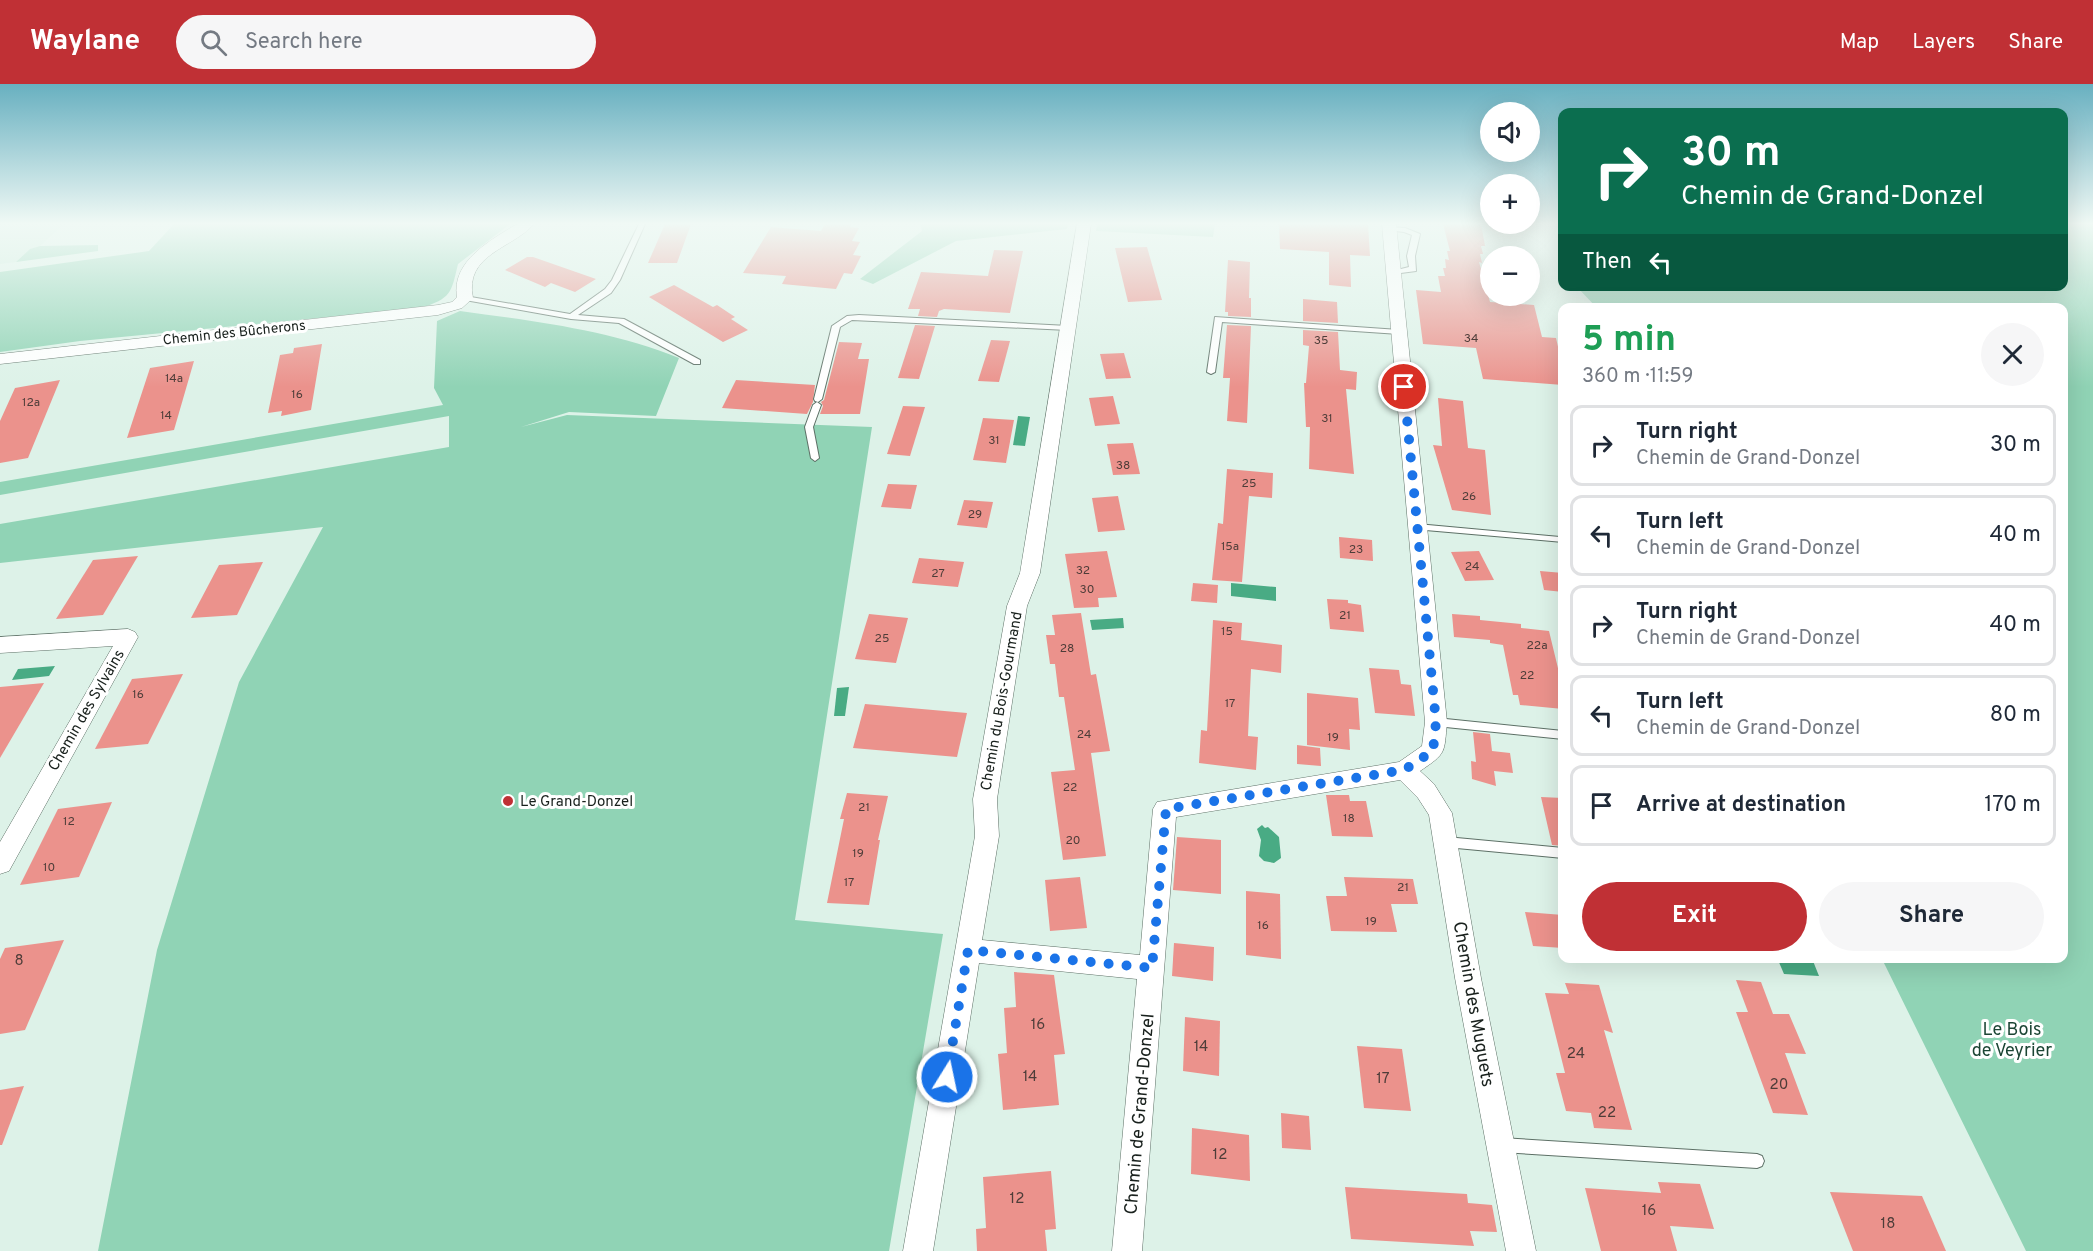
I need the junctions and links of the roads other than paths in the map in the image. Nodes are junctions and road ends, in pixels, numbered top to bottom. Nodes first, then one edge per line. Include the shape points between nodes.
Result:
1 (464, 278) edge
2 (617, 278) edge
3 (1076, 278) edge
4 (1394, 278) edge
5 (465, 298) junction
6 (571, 317) junction
7 (1068, 328) junction
8 (1399, 332) junction
9 (0, 359) edge
10 (697, 362) dead end
11 (1212, 372) dead end
12 (814, 458) dead end
13 (1417, 527) junction
14 (1558, 540) edge
15 (0, 645) edge
16 (1436, 722) junction
17 (1558, 734) edge
18 (1404, 770) junction
19 (1446, 842) junction
20 (1558, 853) edge
21 (0, 864) edge
22 (968, 950) junction
23 (1152, 973) junction
24 (1500, 1145) junction
25 (1757, 1161) dead end
26 (918, 1251) edge
27 (1127, 1251) edge
28 (1521, 1251) edge

1 - 5 street
2 - 6 lane via 608,291
3 - 7 street, Chemin du Bois-Gourmand
4 - 8 street, Chemin de Grand-Donzel
5 - 6 lane
5 - 9 street, Chemin des Bûcherons via 457,305 438,310
6 - 10 lane via 621,321
7 - 12 lane via 850,318 836,326 809,427
7 - 22 street, Chemin du Bois-Gourmand via 1030,573 1017,606 986,788 987,836
8 - 11 lane via 1218,319
8 - 13 street, Chemin de Grand-Donzel
13 - 14 lane
13 - 16 street, Chemin de Grand-Donzel
15 - 21 street, Chemin des Sylvains via 128,637
16 - 17 lane
16 - 18 street, Chemin de Grand-Donzel via 1433,751
18 - 19 street, Chemin des Muguets via 1426,791 1440,813
18 - 23 street, Chemin de Grand-Donzel via 1166,809
19 - 20 lane
19 - 24 street, Chemin des Muguets
22 - 23 street
22 - 26 street, Chemin du Bois-Gourmand
23 - 27 street, Chemin de Grand-Donzel
24 - 25 lane
24 - 28 street, Chemin des Muguets

